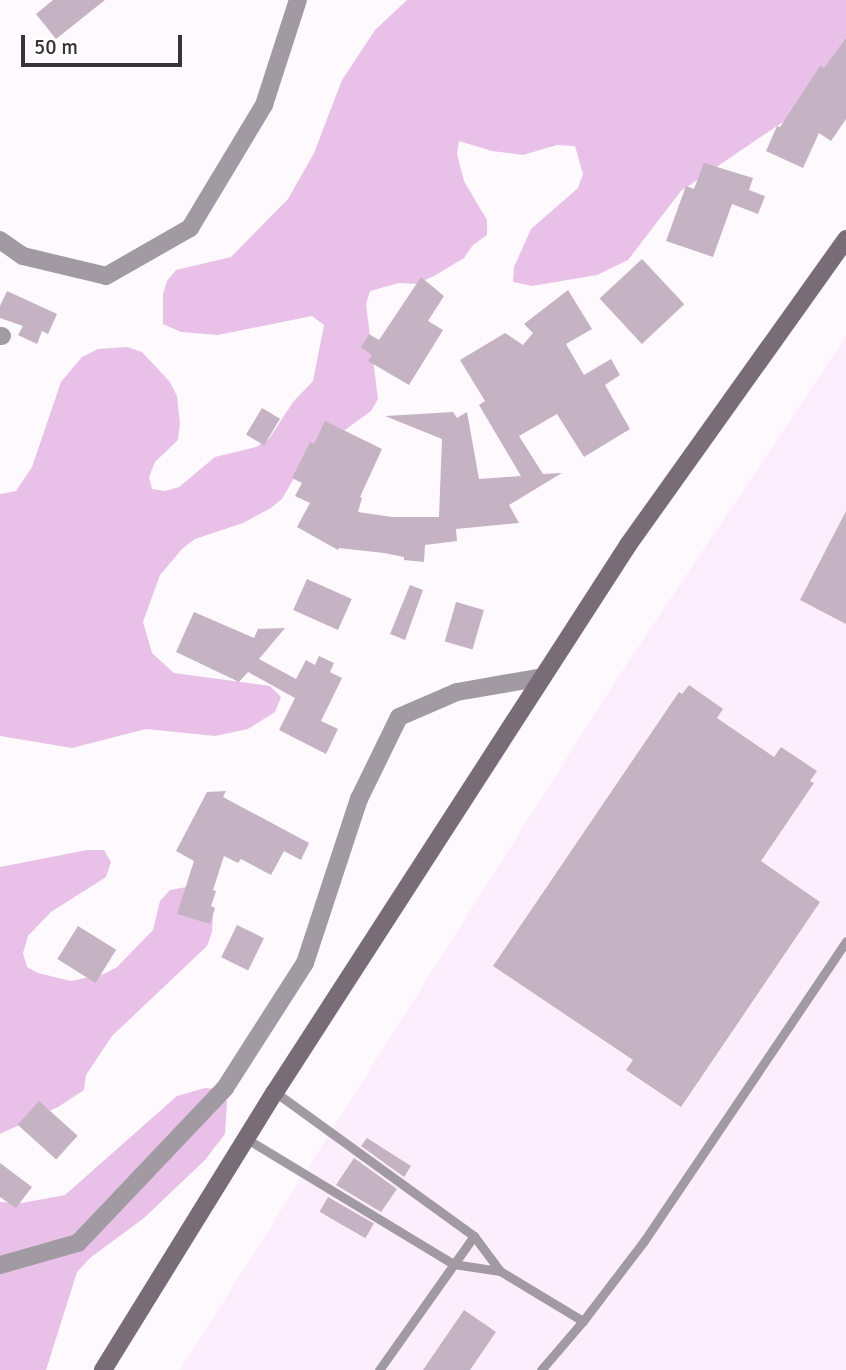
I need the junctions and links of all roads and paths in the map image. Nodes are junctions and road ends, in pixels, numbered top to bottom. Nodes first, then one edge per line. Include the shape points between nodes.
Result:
1 (298, 0) edge
2 (846, 239) edge
3 (0, 240) edge
4 (543, 677) junction
5 (846, 941) edge
6 (275, 1092) junction
7 (247, 1139) junction
8 (474, 1236) junction
9 (453, 1264) junction
10 (0, 1265) edge
11 (500, 1271) junction
12 (583, 1321) junction
13 (103, 1370) edge
14 (379, 1370) edge
15 (541, 1370) edge

1 - 3 street via 264,106 190,228 106,276 23,256
2 - 4 main road via 628,545
4 - 6 main road
4 - 10 street via 457,692 399,717 359,799 305,963 225,1088 78,1243
5 - 12 lane via 645,1241
6 - 7 main road
6 - 8 lane
7 - 9 lane
7 - 13 main road
8 - 9 lane
8 - 11 lane
9 - 11 lane
9 - 14 lane
11 - 12 lane
12 - 15 lane

